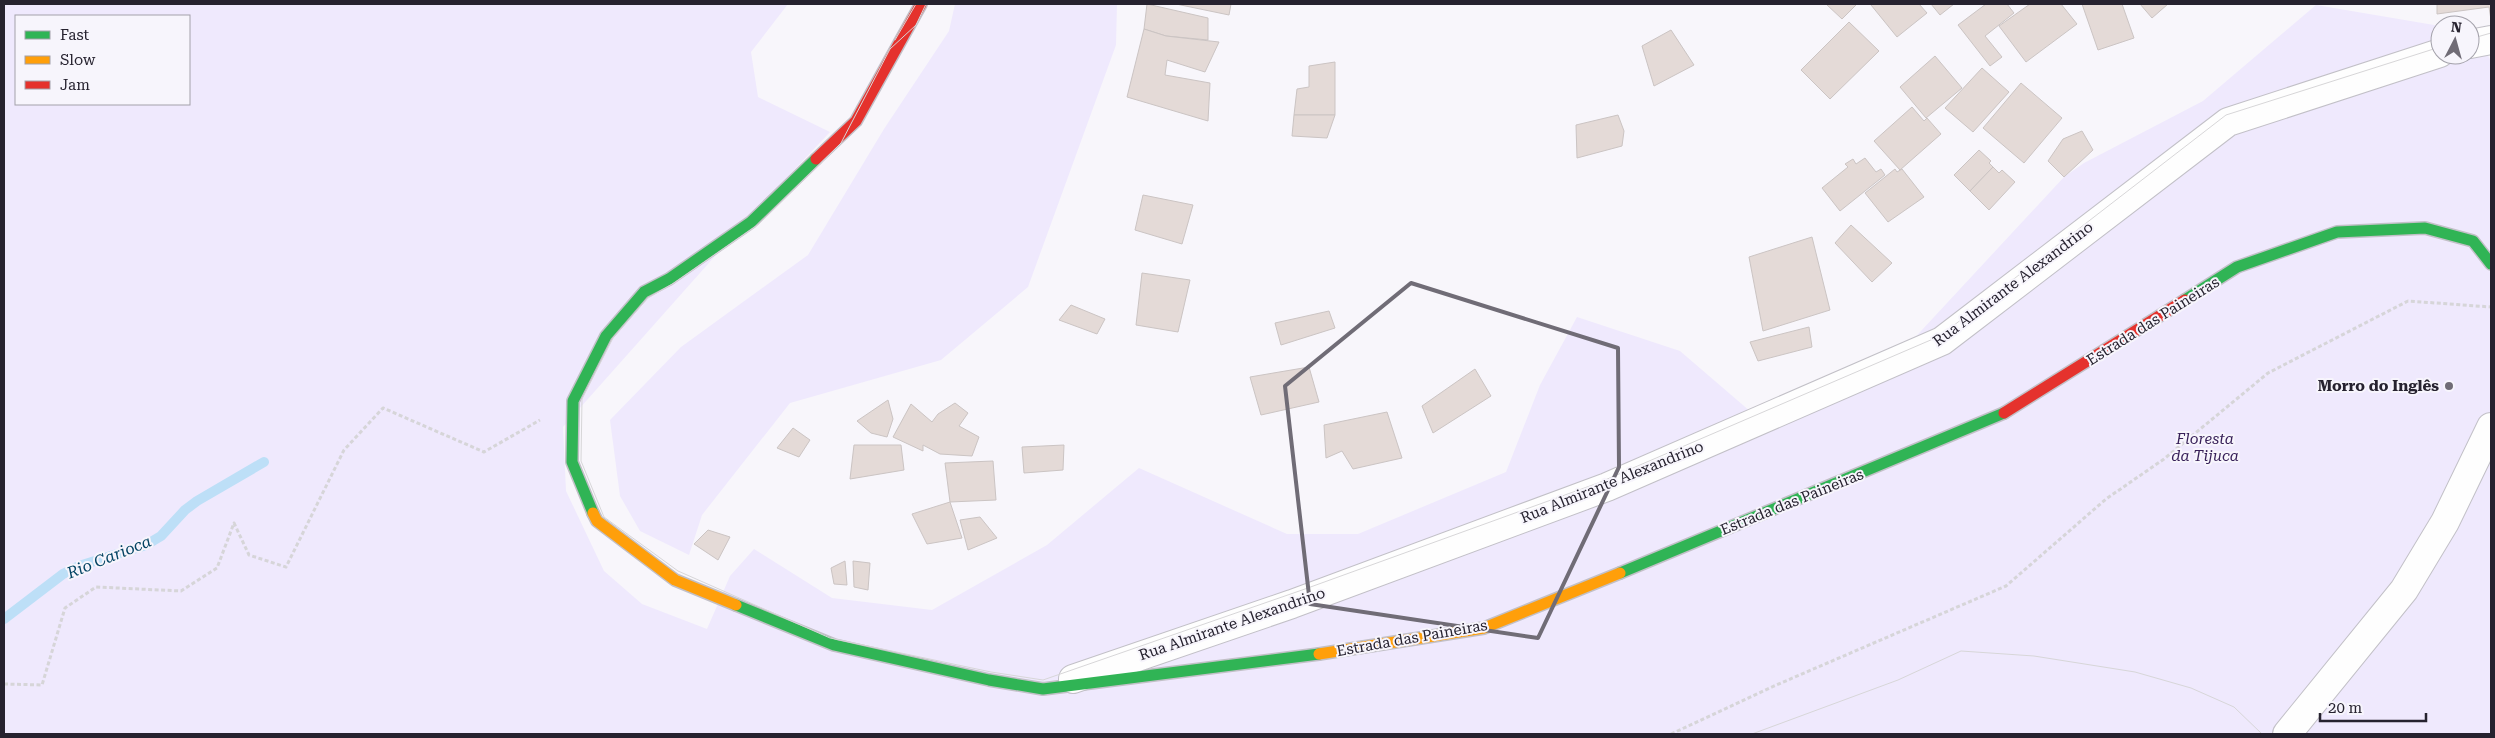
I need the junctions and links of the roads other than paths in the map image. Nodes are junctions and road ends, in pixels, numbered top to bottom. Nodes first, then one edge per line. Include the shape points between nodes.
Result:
1 (921, 4) edge
2 (2430, 56) edge
3 (2491, 264) edge
4 (2491, 427) edge
5 (1043, 689) junction
6 (2293, 728) edge

1 - 5 street, Rua Almirante Alexandrino via 856,121 751,222 669,279 644,292 606,336 573,402 572,462 597,521 675,580 834,645
2 - 5 street, Rua Almirante Alexandrino via 2228,122 1942,341 1607,487 1292,604
3 - 5 street, Estrada das Paineiras via 2473,241 2425,228 2337,232 2237,267 2010,411 1484,628 1288,659
4 - 6 street via 2445,522 2404,590

